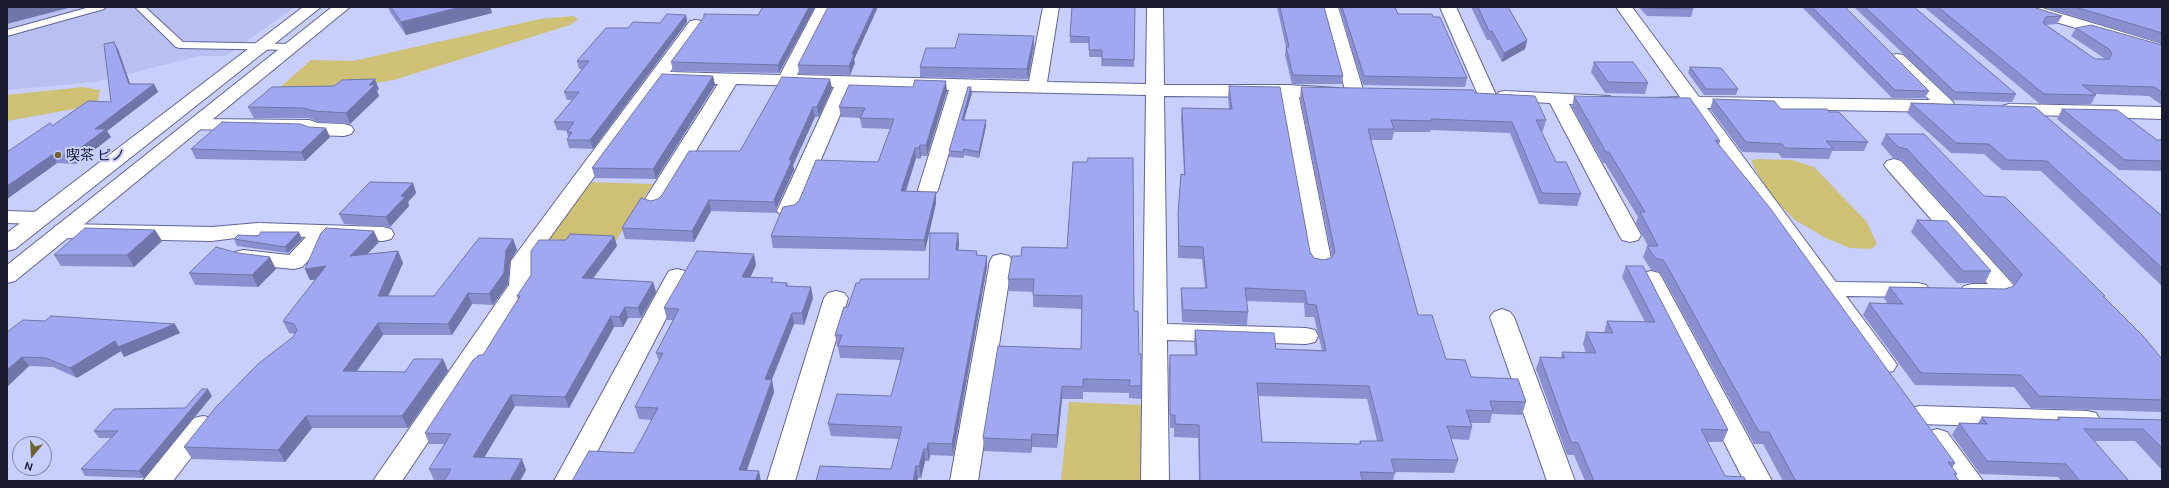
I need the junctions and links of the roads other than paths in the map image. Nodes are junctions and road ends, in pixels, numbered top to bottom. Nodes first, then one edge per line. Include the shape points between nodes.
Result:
1 (101, 7) edge
2 (140, 7) edge
3 (313, 7) edge
4 (342, 7) edge
5 (824, 7) edge
6 (1051, 7) edge
7 (1155, 7) edge
8 (1330, 7) edge
9 (1448, 7) edge
10 (1624, 7) edge
11 (2022, 7) edge
12 (696, 25) edge
13 (2096, 29) junction
14 (2048, 31) edge
15 (7, 32) edge
16 (262, 46) junction
17 (1883, 46) edge
18 (292, 47) junction
19 (2162, 49) edge
20 (657, 77) junction
21 (730, 79) junction
22 (786, 80) junction
23 (846, 82) junction
24 (960, 85) junction
25 (1036, 87) junction
26 (1155, 90) junction
27 (1288, 90) junction
28 (2017, 96) dead end
29 (1557, 99) junction
30 (1618, 101) edge
31 (1648, 102) edge
32 (1694, 103) junction
33 (1990, 109) edge
34 (2034, 111) junction
35 (2162, 113) edge
36 (196, 125) junction
37 (344, 130) dead end
38 (2059, 132) edge
39 (1894, 165) dead end
40 (928, 190) edge
41 (653, 204) edge
42 (788, 211) edge
43 (7, 217) edge
44 (40, 218) junction
45 (63, 231) junction
46 (325, 231) junction
47 (212, 234) junction
48 (383, 234) dead end
49 (1630, 235) dead end
50 (7, 244) edge
51 (1002, 261) dead end
52 (1321, 264) edge
53 (7, 276) edge
54 (677, 276) dead end
55 (1651, 278) edge
56 (1829, 289) junction
57 (836, 298) dead end
58 (1502, 317) dead end
59 (1156, 332) junction
60 (1306, 336) dead end
61 (1908, 398) junction
62 (218, 406) edge
63 (2107, 421) edge
64 (157, 481) edge
65 (386, 481) edge
66 (568, 481) edge
67 (780, 481) edge
68 (964, 481) edge
69 (1155, 481) edge
70 (1561, 481) edge
71 (1758, 481) edge
72 (1969, 481) edge

1 - 15 lane
2 - 16 lane via 180,45
3 - 16 street
4 - 18 street
5 - 22 street
6 - 25 street
7 - 26 street
8 - 27 street via 1362,93
9 - 29 street via 1479,95
10 - 32 street
11 - 13 street
12 - 20 street
13 - 14 street
13 - 19 street
16 - 18 lane
16 - 44 street
17 - 32 street via 1953,107
18 - 36 street
20 - 21 street
20 - 65 street via 522,260 521,285
21 - 22 street
21 - 41 street
22 - 23 street
23 - 24 street
23 - 42 street
24 - 25 street
24 - 40 street
25 - 26 street
26 - 27 street
26 - 59 street
27 - 52 street
28 - 34 street
29 - 30 street
29 - 49 street
31 - 32 street
32 - 56 street
33 - 34 street
34 - 35 street
34 - 38 street
36 - 37 street via 309,126 313,129
36 - 45 street
39 - 56 street via 2002,286 1998,292
43 - 44 street
44 - 50 street
45 - 47 street
45 - 53 street
46 - 47 street via 258,229
46 - 47 street via 294,262 245,258 224,251
46 - 48 street
51 - 68 street
54 - 66 street
55 - 71 street
56 - 61 street
57 - 67 street
58 - 70 street
59 - 60 street
59 - 69 street
61 - 63 street
61 - 72 street
62 - 64 street

